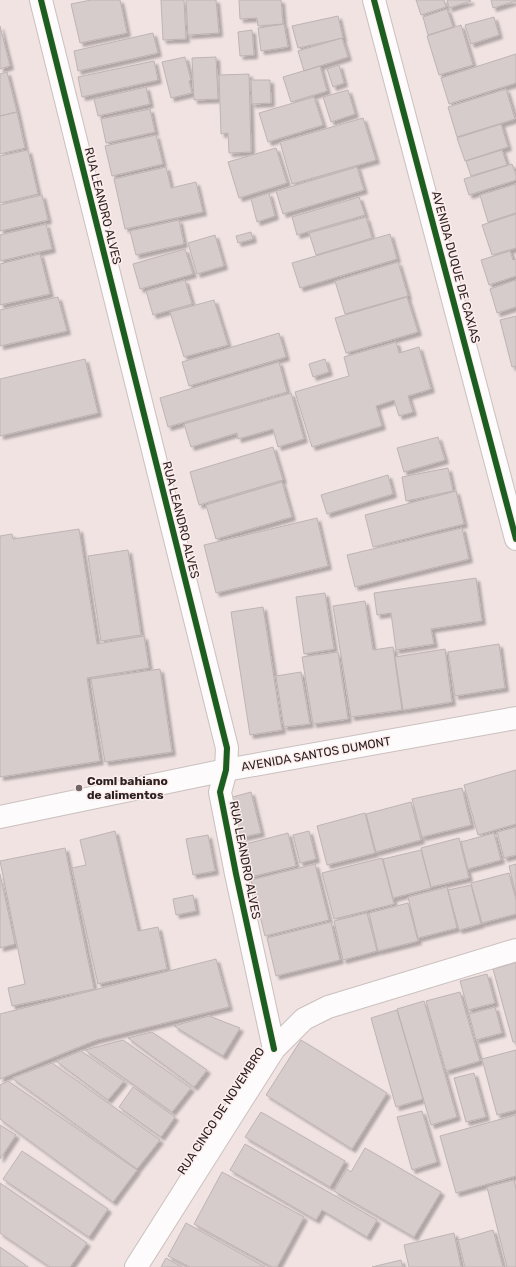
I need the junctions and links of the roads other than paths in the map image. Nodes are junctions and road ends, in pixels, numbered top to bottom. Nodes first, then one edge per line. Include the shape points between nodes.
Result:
1 (41, 0) edge
2 (374, 0) edge
3 (516, 539) edge
4 (516, 718) edge
5 (226, 770) junction
6 (0, 817) edge
7 (516, 950) edge
8 (274, 1049) junction
9 (136, 1267) edge

1 - 5 street, RUA LEANDRO ALVES via 226,748
2 - 3 street, AVENIDA DUQUE DE CAXIAS
4 - 5 street, AVENIDA SANTOS DUMONT
5 - 6 street, AVENIDA SANTOS DUMONT
5 - 8 street, RUA LEANDRO ALVES via 220,792
7 - 8 street, RUA CINCO DE NOVEMBRO via 328,1007 304,1019
8 - 9 street, RUA CINCO DE NOVEMBRO

